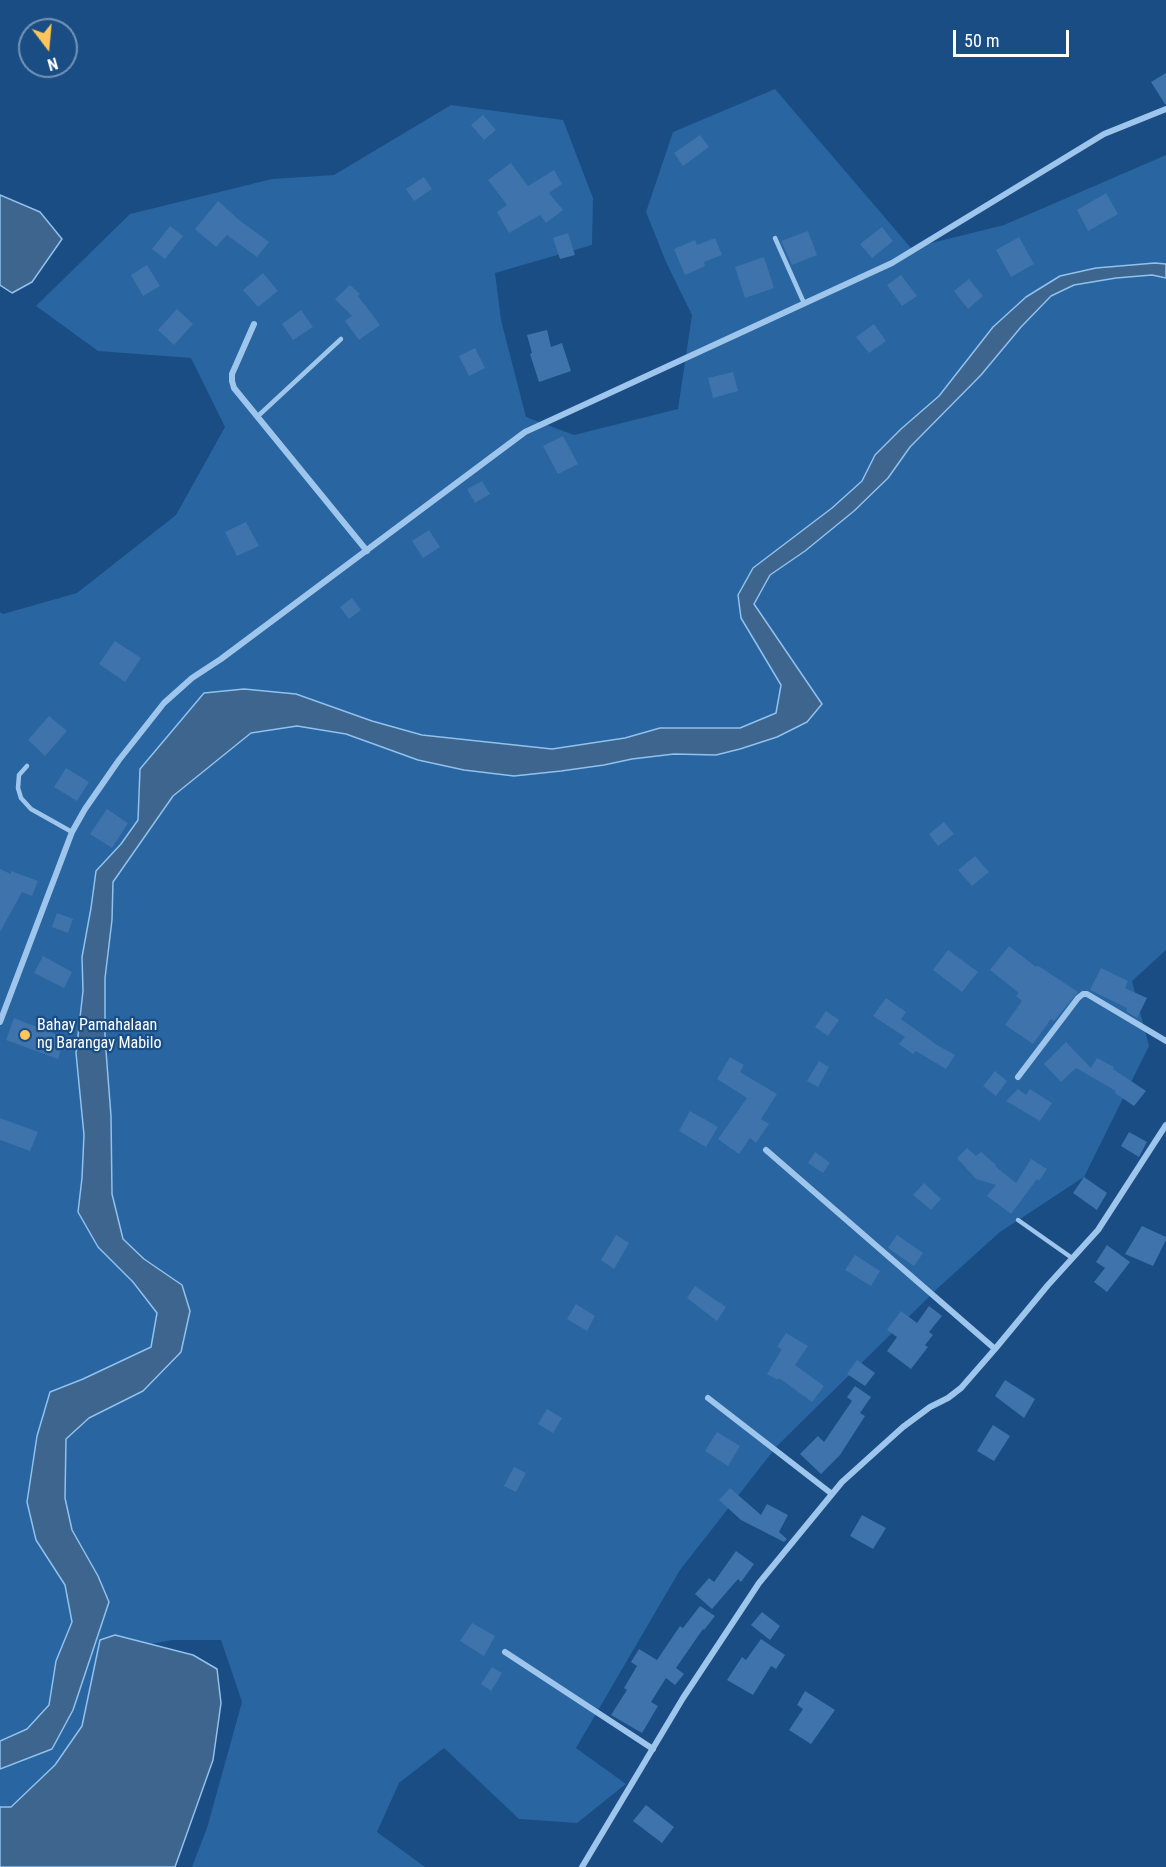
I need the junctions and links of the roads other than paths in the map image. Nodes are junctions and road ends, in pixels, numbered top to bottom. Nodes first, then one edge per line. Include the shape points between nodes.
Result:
1 (1166, 109) edge
2 (775, 238) dead end
3 (804, 303) junction
4 (254, 324) dead end
5 (341, 339) dead end
6 (258, 416) junction
7 (367, 551) junction
8 (27, 766) dead end
9 (72, 831) junction
10 (0, 1022) edge
11 (1166, 1041) edge
12 (1018, 1077) dead end
13 (1166, 1125) edge
14 (766, 1150) dead end
15 (1018, 1220) dead end
16 (1072, 1258) junction
17 (995, 1349) junction
18 (708, 1398) dead end
19 (832, 1494) junction
20 (505, 1652) dead end
21 (653, 1749) junction
22 (582, 1867) edge

1 - 3 street via 1104,135 892,263
2 - 3 lane
3 - 7 street via 525,432
4 - 6 street via 232,381
5 - 6 lane
6 - 7 street
7 - 9 street via 192,678 164,703 119,760
8 - 9 lane via 19,774 21,798 31,809
9 - 10 street
11 - 12 street via 1083,994
13 - 16 street via 1098,1230
14 - 17 street
15 - 16 lane
16 - 17 street
17 - 19 street via 961,1388 903,1427
18 - 19 street
19 - 21 street via 759,1583
20 - 21 street
21 - 22 street

